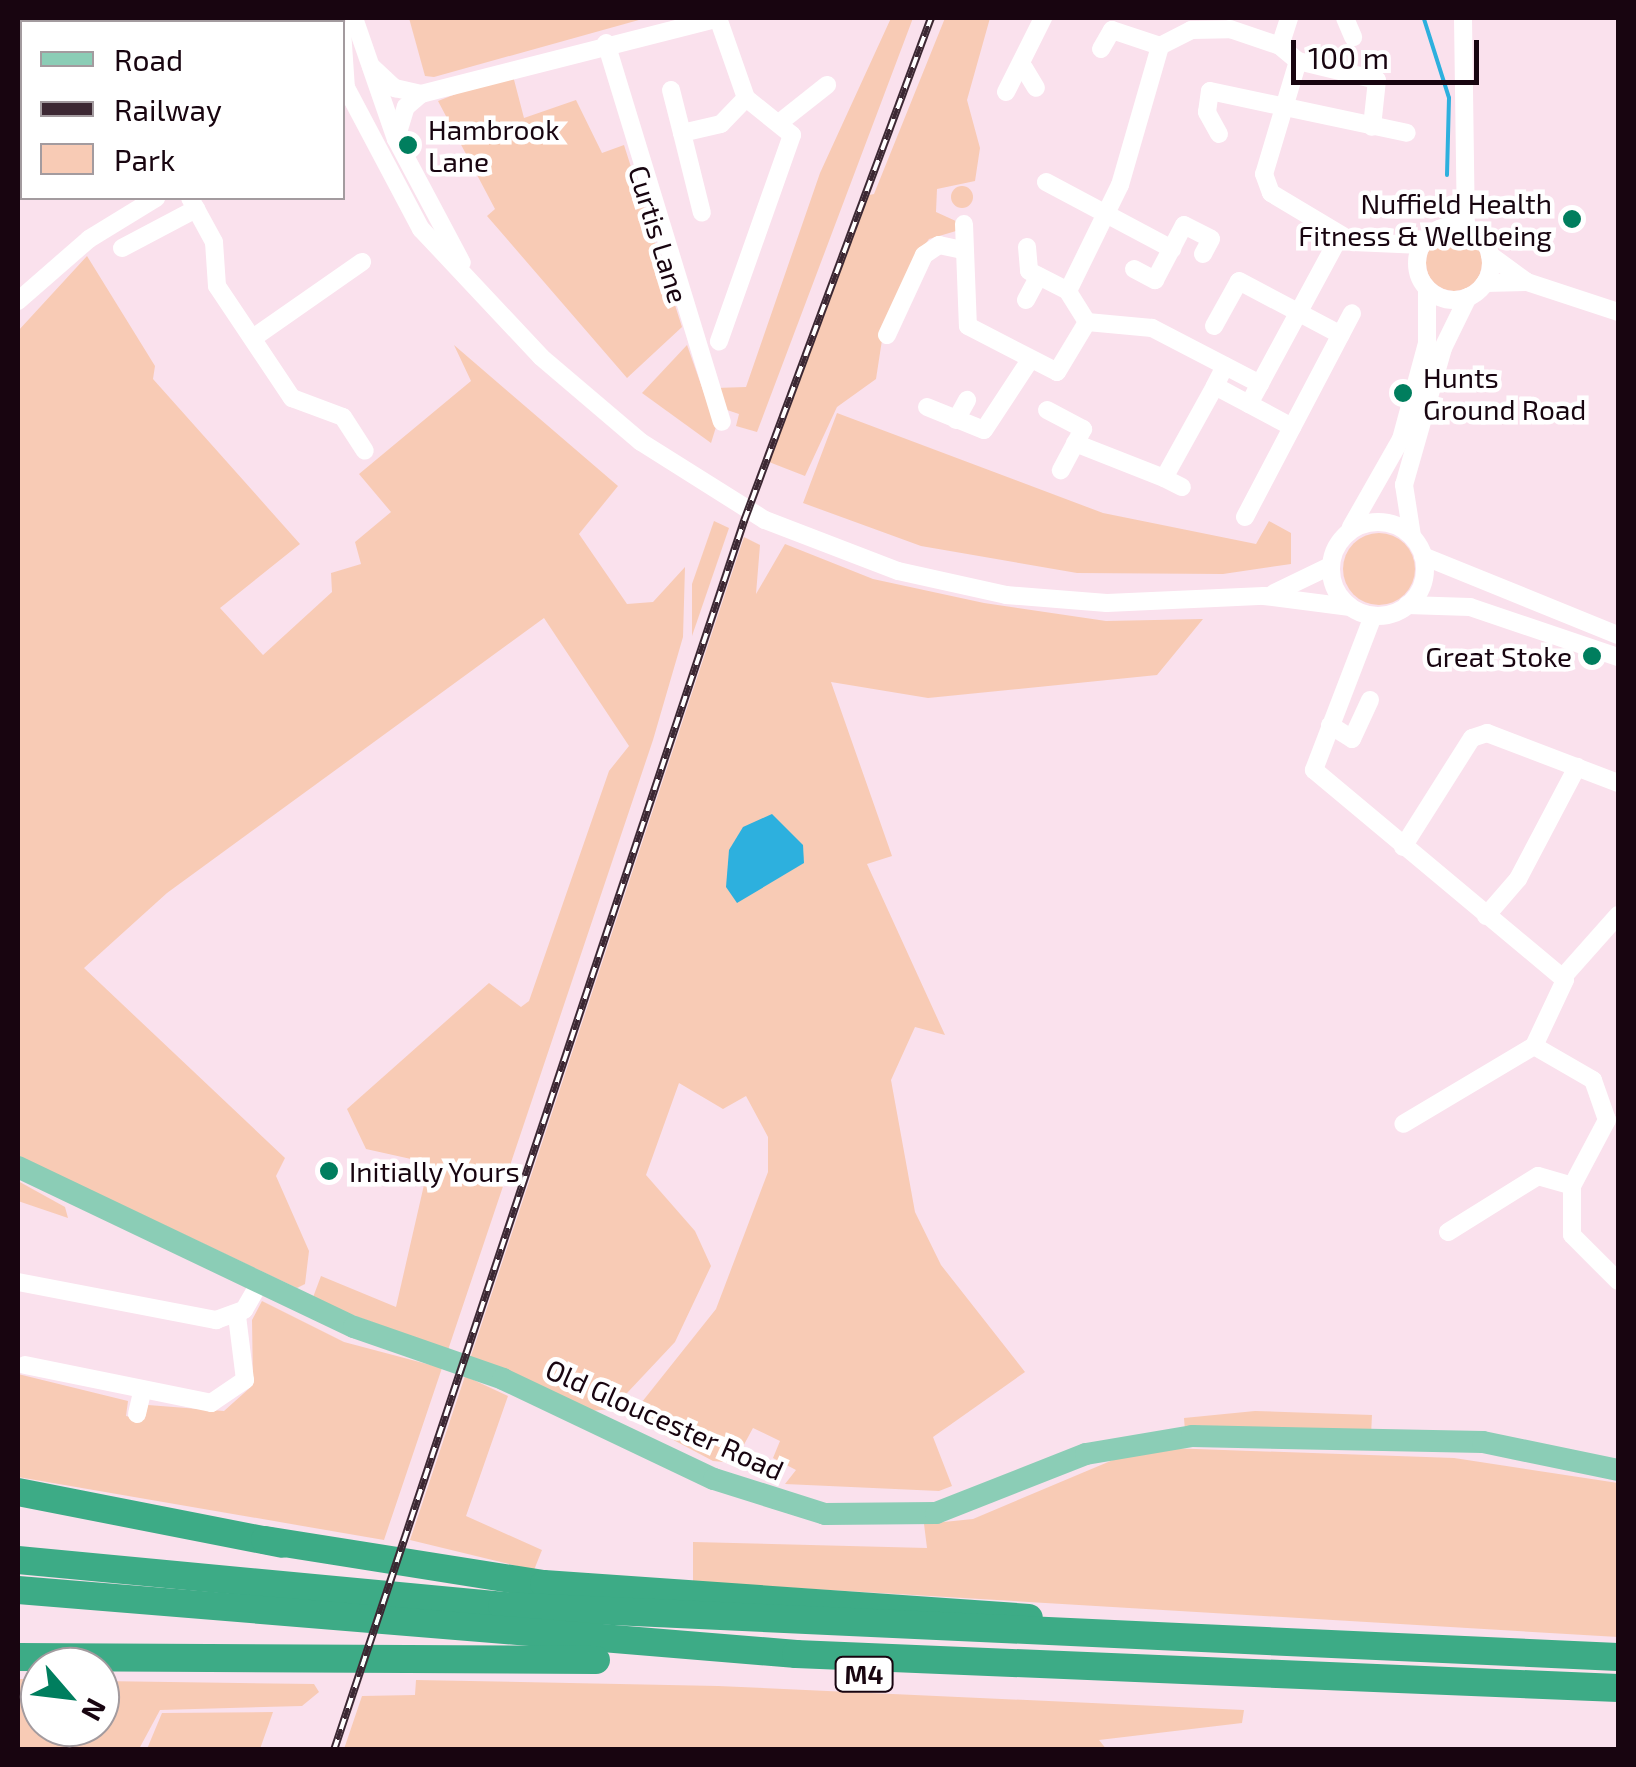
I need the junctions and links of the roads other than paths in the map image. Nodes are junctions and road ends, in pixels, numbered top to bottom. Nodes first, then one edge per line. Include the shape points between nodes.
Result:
1 (354, 18) edge
2 (719, 18) edge
3 (1043, 18) edge
4 (1289, 18) edge
5 (1345, 18) edge
6 (1463, 18) edge
7 (1187, 24) edge
8 (1353, 37) dead end
9 (606, 44) junction
10 (1160, 46) junction
11 (1280, 46) junction
12 (1101, 48) dead end
13 (367, 60) junction
14 (1298, 61) junction
15 (1024, 68) junction
16 (827, 84) dead end
17 (1002, 84) dead end
18 (345, 87) edge
19 (1036, 88) dead end
20 (670, 90) dead end
21 (421, 94) junction
22 (746, 98) junction
23 (1286, 108) junction
24 (784, 119) junction
25 (1372, 126) junction
26 (1408, 132) dead end
27 (682, 133) junction
28 (1219, 134) dead end
29 (396, 139) junction
30 (1046, 182) dead end
31 (1465, 187) junction
32 (153, 200) edge
33 (193, 203) edge
34 (702, 213) dead end
35 (1103, 214) junction
36 (964, 224) dead end
37 (1445, 227) junction
38 (1466, 228) junction
39 (1340, 236) junction
40 (1422, 245) junction
41 (1378, 246) junction
42 (1027, 247) dead end
43 (122, 248) dead end
44 (1172, 249) junction
45 (962, 250) junction
46 (1203, 254) dead end
47 (1490, 255) junction
48 (362, 262) dead end
49 (1417, 267) junction
50 (1134, 269) dead end
51 (467, 272) junction
52 (1039, 276) junction
53 (1527, 282) junction
54 (1485, 283) junction
55 (1427, 289) junction
56 (1068, 292) junction
57 (1468, 297) junction
58 (1026, 300) dead end
59 (18, 301) edge
60 (1297, 312) junction
61 (1618, 312) edge
62 (1352, 314) dead end
63 (1088, 322) junction
64 (1214, 326) dead end
65 (887, 335) dead end
66 (1341, 336) junction
67 (253, 338) junction
68 (720, 341) dead end
69 (1030, 360) junction
70 (1226, 366) junction
71 (1260, 384) junction
72 (1214, 386) junction
73 (967, 400) dead end
74 (1249, 404) junction
75 (928, 407) dead end
76 (1046, 410) dead end
77 (956, 420) junction
78 (722, 422) dead end
79 (1292, 427) junction
80 (1075, 444) junction
81 (365, 451) dead end
82 (1061, 470) dead end
83 (1167, 474) junction
84 (1182, 487) dead end
85 (1245, 517) dead end
86 (1348, 532) junction
87 (1412, 536) junction
88 (1423, 556) junction
89 (1330, 566) junction
90 (1264, 596) junction
91 (1407, 606) junction
92 (1350, 607) junction
93 (1373, 616) junction
94 (1618, 635) edge
95 (1618, 656) edge
96 (1370, 700) dead end
97 (1330, 725) junction
98 (1577, 767) junction
99 (1618, 784) edge
100 (1403, 847) junction
101 (1486, 916) junction
102 (1618, 916) edge
103 (1563, 977) junction
104 (1534, 1046) junction
105 (1618, 1081) edge
106 (1603, 1093) junction
107 (1403, 1124) dead end
108 (18, 1167) edge
109 (1572, 1186) junction
110 (1448, 1232) dead end
111 (18, 1282) edge
112 (260, 1282) junction
113 (1618, 1282) edge
114 (237, 1316) junction
115 (25, 1364) dead end
116 (142, 1392) junction
117 (137, 1414) dead end
118 (1618, 1469) edge
119 (18, 1492) edge
120 (265, 1540) junction
121 (18, 1560) edge
122 (18, 1590) edge
123 (742, 1620) junction
124 (1409, 1652) junction
125 (1618, 1657) edge
126 (18, 1658) edge
127 (1526, 1686) junction
128 (1618, 1688) edge

1 - 13 street
2 - 9 street
2 - 22 street
3 - 15 street
4 - 11 street
5 - 8 street
6 - 31 street
7 - 10 street
7 - 11 street
9 - 21 street
9 - 78 street, Curtis Lane
10 - 12 street via 1112,30
10 - 35 street via 1120,185
11 - 14 street
13 - 21 street via 395,88
13 - 29 street
14 - 23 street
14 - 25 street via 1377,80
15 - 17 street
15 - 19 street
16 - 24 street
18 - 51 street via 402,202
20 - 27 street
21 - 29 street via 406,107
22 - 24 street
22 - 27 street via 720,124
23 - 25 street
23 - 28 street via 1210,91 1206,112
23 - 39 street via 1264,174 1272,193
24 - 68 street via 792,135
25 - 26 street
27 - 34 street
29 - 51 street
30 - 35 street
31 - 37 street
31 - 38 street
32 - 59 street via 89,238
33 - 43 street
33 - 67 street via 214,242 217,286
35 - 44 street
35 - 56 street
36 - 45 street
37 - 38 street
37 - 40 street
38 - 47 street
39 - 41 street
39 - 60 street
40 - 41 street
40 - 49 street
41 - 49 street
42 - 52 street
44 - 46 street via 1184,224 1211,239
44 - 50 street via 1155,280
45 - 65 street via 930,249 906,317
45 - 69 street via 972,292 966,323
47 - 53 street
47 - 54 street
48 - 67 street
49 - 55 street
51 - 90 street via 574,387 716,492 765,520 898,570 1006,595 1107,603
52 - 56 street
52 - 58 street
53 - 54 street
53 - 61 street
54 - 57 street
55 - 57 street
55 - 86 street via 1427,344 1401,439
56 - 63 street
57 - 87 street via 1442,348 1404,486
60 - 64 street via 1239,280
60 - 66 street
60 - 71 street
62 - 66 street
63 - 69 street via 1060,371
63 - 70 street via 1152,328
66 - 79 street
67 - 81 street via 292,398 343,417
69 - 77 street via 990,428
70 - 71 street
70 - 72 street
71 - 74 street
72 - 74 street
72 - 83 street
73 - 77 street
74 - 79 street
75 - 77 street
76 - 80 street via 1083,429
79 - 85 street
80 - 82 street
80 - 83 street
83 - 84 street
86 - 87 street via 1388,522
86 - 89 street
87 - 88 street
88 - 91 street via 1422,583
88 - 94 street
89 - 90 street
89 - 92 street
90 - 92 street
91 - 93 street
91 - 95 street via 1470,606
92 - 93 street
93 - 97 street
96 - 97 street via 1346,746
97 - 100 street via 1314,770
98 - 99 street
98 - 100 street via 1508,738 1472,738
98 - 101 street via 1518,879
100 - 101 street
101 - 103 street
102 - 103 street
103 - 104 street
104 - 106 street
104 - 107 street
105 - 106 street
106 - 109 street via 1607,1120
108 - 112 main road, Old Gloucester Road
109 - 110 street via 1538,1176
109 - 113 street via 1572,1234
111 - 114 street via 155,1314
112 - 114 street
112 - 118 main road, Old Gloucester Road via 502,1380 714,1480 826,1514 881,1520 936,1513 1086,1454 1192,1436 1483,1442
114 - 116 street via 246,1371 237,1393 202,1403
115 - 116 street
116 - 117 street
119 - 120 highway, M4
120 - 123 highway, M4
120 - 124 highway, M4 via 544,1584 1316,1635
121 - 123 highway, M4
122 - 127 highway, M4 via 573,1640
123 - 124 highway, M4
124 - 125 highway, M4
126 - 127 highway, M4 via 531,1657 1434,1695
127 - 128 highway, M4

